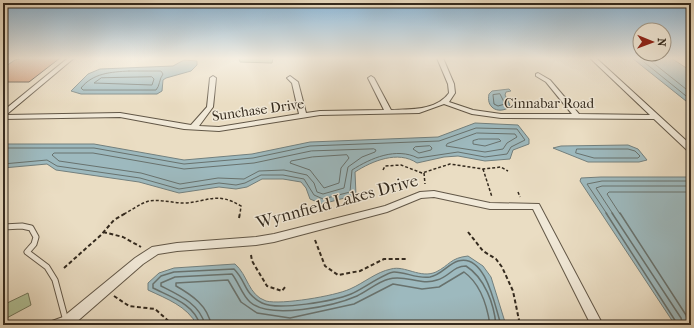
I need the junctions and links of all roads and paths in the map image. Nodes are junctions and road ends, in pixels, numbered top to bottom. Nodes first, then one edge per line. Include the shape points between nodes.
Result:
1 (53, 73) edge
2 (446, 73) edge
3 (609, 73) edge
4 (538, 75) dead end
5 (213, 78) dead end
6 (290, 78) dead end
7 (371, 78) dead end
8 (443, 102) junction
9 (388, 111) junction
10 (3, 114) edge
11 (303, 115) junction
12 (577, 116) junction
13 (3, 117) edge
14 (656, 117) junction
15 (193, 128) junction
16 (691, 149) edge
17 (483, 169) junction
18 (383, 170) dead end
19 (508, 171) dead end
20 (424, 173) junction
21 (425, 184) dead end
22 (518, 192) dead end
23 (492, 197) dead end
24 (520, 197) dead end
25 (239, 218) dead end
26 (3, 227) edge
27 (103, 232) junction
28 (468, 232) dead end
29 (315, 240) dead end
30 (141, 247) dead end
31 (251, 255) dead end
32 (407, 259) dead end
33 (64, 268) dead end
34 (286, 287) dead end
35 (114, 296) dead end
36 (63, 324) edge
37 (173, 325) edge
38 (520, 325) edge
39 (597, 325) edge

1 - 10 street
2 - 8 street via 452,92
3 - 14 street
4 - 12 street via 548,81
5 - 15 street via 210,107
6 - 11 street via 295,82
7 - 9 street
8 - 9 street, Sunchase Drive via 419,111
8 - 12 street, Cinnabar Road via 489,116
9 - 11 street, Sunchase Drive
11 - 15 street, Sunchase Drive via 226,128
12 - 14 street, Cinnabar Road
13 - 15 street, Sunchase Drive via 120,115
14 - 16 street
17 - 19 path via 501,167
17 - 20 path via 448,164
17 - 23 path
18 - 20 path via 385,166 397,165
20 - 21 path
22 - 24 path
25 - 27 path via 241,206 231,200 211,196 184,203 155,200 142,203 119,216
26 - 36 lane via 31,228 36,237 27,252 47,267 55,280
27 - 30 path
27 - 33 path
28 - 38 path via 484,252 498,261 503,268 510,283
29 - 32 path via 325,266 338,275 360,271 384,259
31 - 34 path via 264,284 282,291
35 - 37 path via 129,306 155,309
36 - 39 street, Wynnfield Lakes Drive via 156,250 274,238 387,209 420,195 434,194 480,205 536,206

